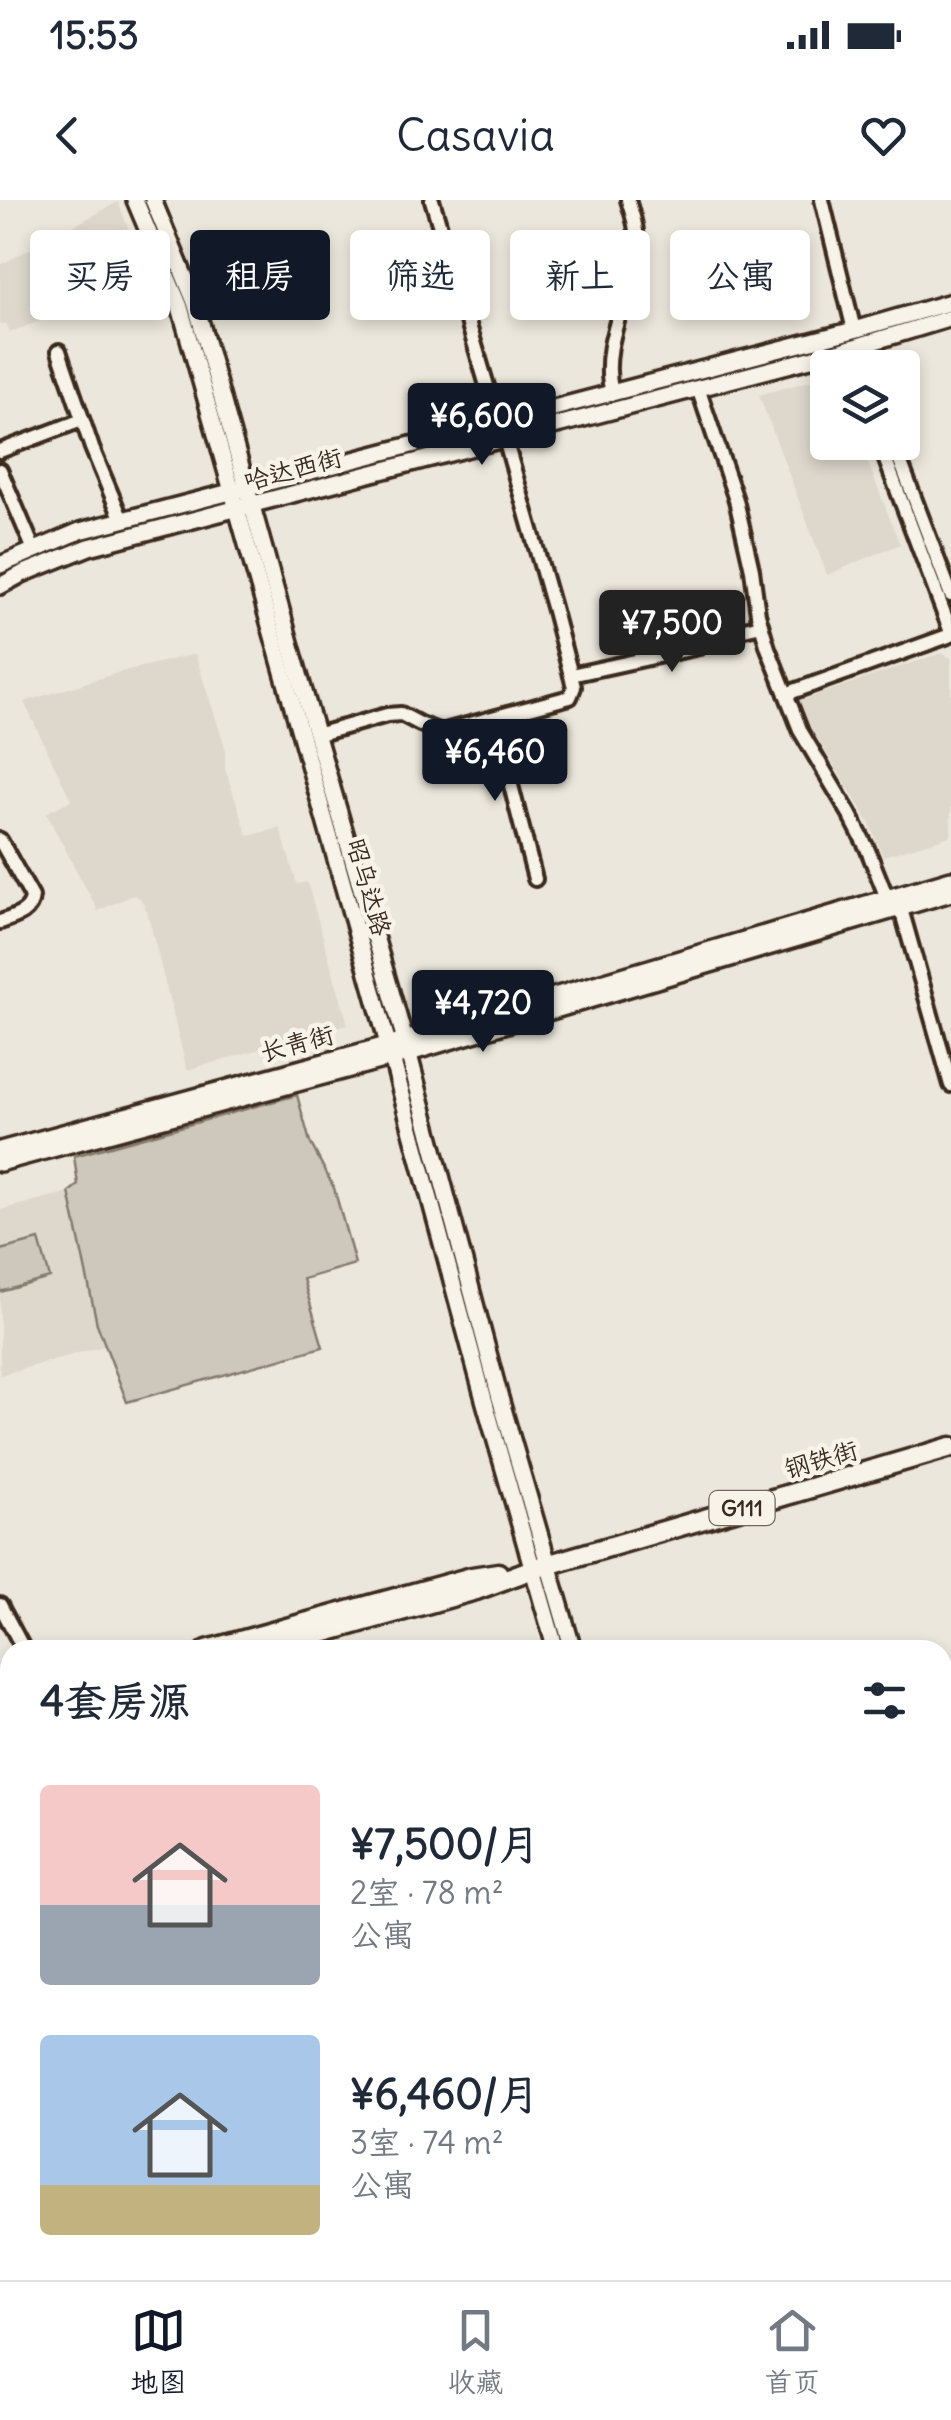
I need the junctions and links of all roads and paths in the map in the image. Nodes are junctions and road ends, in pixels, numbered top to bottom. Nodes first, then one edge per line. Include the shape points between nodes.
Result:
1 (135, 200) edge
2 (153, 200) edge
3 (432, 200) edge
4 (628, 200) edge
5 (822, 200) edge
6 (951, 302) edge
7 (951, 318) edge
8 (852, 342) junction
9 (852, 350) edge
10 (856, 350) edge
11 (59, 351) dead end
12 (698, 388) junction
13 (612, 393) junction
14 (82, 420) junction
15 (498, 423) junction
16 (506, 439) junction
17 (0, 451) edge
18 (887, 460) edge
19 (900, 460) edge
20 (0, 470) edge
21 (239, 490) junction
22 (244, 508) junction
23 (122, 520) junction
24 (34, 550) junction
25 (0, 565) edge
26 (0, 586) edge
27 (951, 596) edge
28 (761, 625) junction
29 (951, 634) edge
30 (571, 676) junction
31 (786, 694) junction
32 (494, 719) junction
33 (316, 735) junction
34 (0, 840) edge
35 (536, 879) dead end
36 (951, 879) edge
37 (951, 894) edge
38 (895, 900) junction
39 (0, 922) edge
40 (407, 1047) junction
41 (390, 1051) junction
42 (951, 1085) edge
43 (0, 1150) edge
44 (0, 1164) edge
45 (951, 1447) edge
46 (541, 1566) junction
47 (0, 1605) edge
48 (19, 1640) edge
49 (243, 1640) edge
50 (320, 1640) edge
51 (554, 1640) edge
52 (569, 1640) edge

1 - 21 main road, 昭乌达路 via 180,307
2 - 21 main road, 昭乌达路 via 195,302
3 - 15 street
4 - 13 street via 636,237 611,350
5 - 8 street
6 - 8 main road, 哈达西街
7 - 8 main road, 哈达西街
8 - 9 street
8 - 10 street
8 - 12 main road, 哈达西街
8 - 13 main road, 哈达西街
11 - 14 street
12 - 16 main road, 哈达西街
12 - 28 street via 736,500
13 - 15 main road, 哈达西街
14 - 17 street
14 - 23 street
15 - 21 main road, 哈达西街
16 - 22 main road, 哈达西街
16 - 30 street
18 - 29 street
19 - 27 street
20 - 24 street
21 - 22 main road, 昭乌达路
21 - 23 main road, 哈达西街
22 - 26 main road, 哈达西街 via 89,547
22 - 33 main road, 昭乌达路
22 - 41 main road, 昭乌达路
23 - 24 main road, 哈达西街
24 - 25 main road, 哈达西街
28 - 30 street via 715,636 699,647
28 - 31 street
29 - 31 street
30 - 32 street via 570,697
31 - 38 street
32 - 33 street via 441,732 401,714 387,715
32 - 35 street
33 - 40 main road, 昭乌达路
34 - 39 street via 32,896 24,912
36 - 38 main road, 长青街
37 - 38 main road, 长青街
38 - 40 main road, 长青街
38 - 42 street
40 - 41 main road, 长青街
40 - 46 main road, 昭乌达路
41 - 43 main road, 长青街
41 - 44 main road, 长青街
41 - 46 main road, 昭乌达路 via 480,1384
45 - 46 highway, 钢铁街 / G111
46 - 49 highway, 钢铁街 via 472,1577
46 - 50 highway, 钢铁街 / G111
46 - 51 main road, 昭乌达路
46 - 52 main road, 昭乌达路
47 - 48 street

